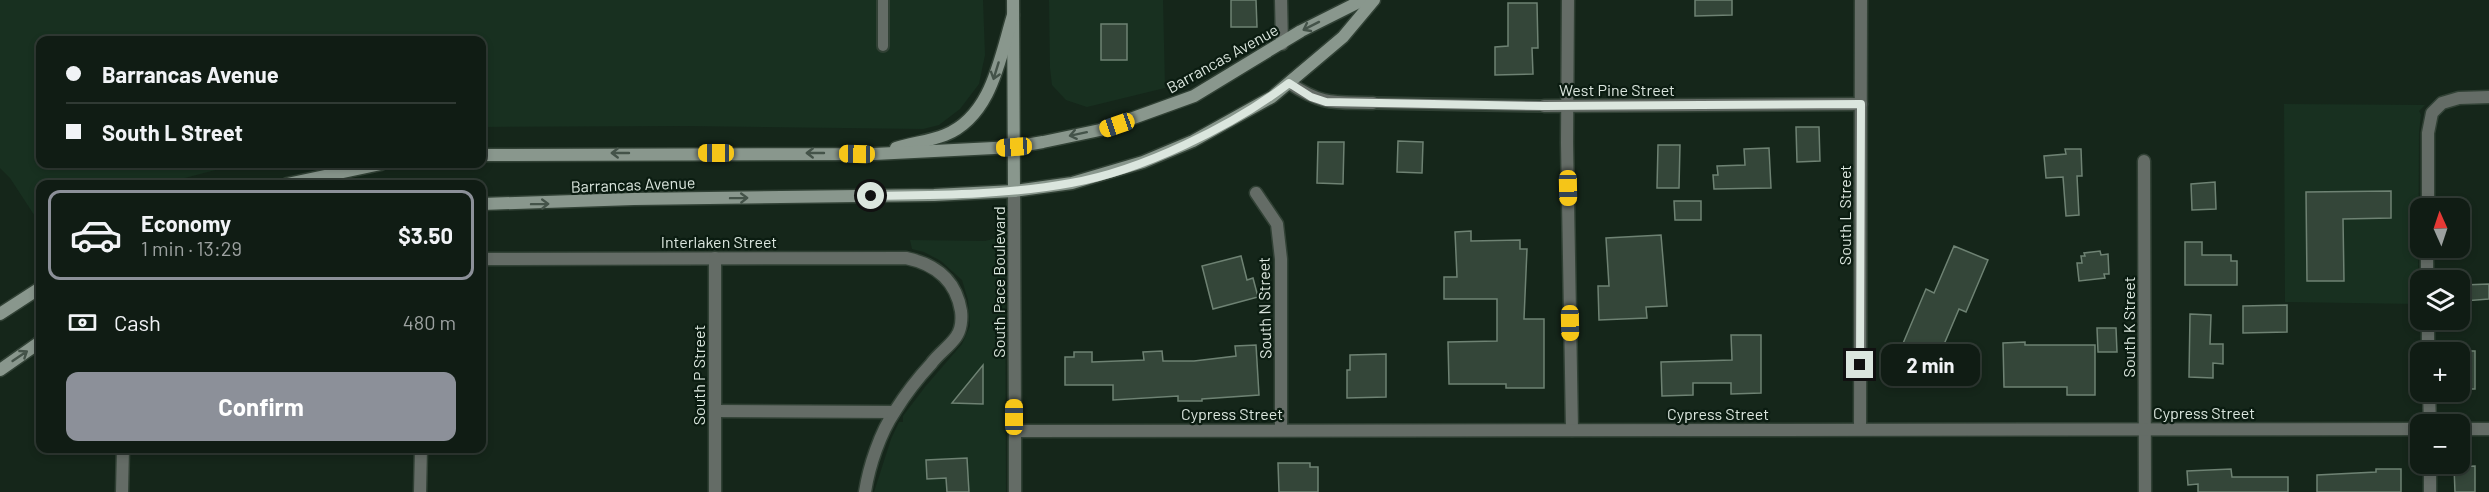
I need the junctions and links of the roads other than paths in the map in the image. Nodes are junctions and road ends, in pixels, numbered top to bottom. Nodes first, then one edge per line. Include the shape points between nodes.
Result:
1 (884, 0) edge
2 (1013, 0) edge
3 (1281, 0) edge
4 (1363, 0) edge
5 (1374, 0) edge
6 (1568, 0) edge
7 (1861, 0) edge
8 (1013, 15) junction
9 (1282, 44) junction
10 (883, 46) dead end
11 (1289, 83) junction
12 (2489, 98) edge
13 (1374, 103) joint
14 (1861, 104) junction
15 (1568, 105) junction
16 (1544, 106) joint
17 (1014, 147) junction
18 (874, 154) junction
19 (486, 155) edge
20 (2144, 161) dead end
21 (356, 168) edge
22 (304, 180) edge
23 (1014, 191) junction
24 (1256, 193) dead end
25 (2428, 198) edge
26 (486, 204) edge
27 (716, 258) junction
28 (486, 259) edge
29 (36, 291) edge
30 (0, 314) edge
31 (36, 345) edge
32 (0, 370) edge
33 (714, 411) junction
34 (894, 412) junction
35 (1281, 429) junction
36 (1860, 429) junction
37 (2145, 429) junction
38 (2410, 429) edge
39 (2470, 429) edge
40 (2489, 429) edge
41 (1572, 430) junction
42 (1015, 431) junction
43 (123, 453) edge
44 (421, 453) edge
45 (2430, 474) edge
46 (122, 492) edge
47 (420, 492) edge
48 (715, 492) edge
49 (865, 492) edge
50 (1015, 492) edge
51 (2145, 492) edge
52 (2430, 492) edge

1 - 10 lane
2 - 8 main road, South Pace Boulevard
3 - 9 street
4 -> 9 main road, Barrancas Avenue
5 - 11 main road, Barrancas Avenue via 1343,37
6 - 15 street
7 - 14 street, South L Street
8 - 17 main road, South Pace Boulevard
8 -> 18 main road via 991,87 979,110 946,135
9 -> 17 main road, Barrancas Avenue via 1194,96 1151,113 1100,130
11 - 13 street via 1326,102
11 - 23 main road, Barrancas Avenue via 1224,124 1143,162 1072,183
12 - 25 street via 2459,98 2442,103 2432,113 2428,134
13 - 16 lane, West Pine Street
14 - 15 street, West Pine Street
14 - 36 street, South L Street
15 - 16 street, West Pine Street
15 - 41 street
17 - 18 main road, Barrancas Avenue
17 - 23 main road, South Pace Boulevard
18 -> 19 main road, Barrancas Avenue
20 - 37 street, South K Street
21 - 22 main road
26 -> 23 main road, Barrancas Avenue
23 - 42 street, South Pace Boulevard
24 - 35 street, South N Street via 1277,224 1281,259
27 - 28 street, Interlaken Street
27 - 33 street, South P Street
27 - 34 street, Interlaken Street via 906,258 938,270 949,281 959,302 961,315 956,336
29 - 30 main road
32 -> 31 main road
33 - 34 street
33 - 48 street, South P Street
34 - 49 street via 876,452
35 - 41 street, Cypress Street
35 - 42 street, Cypress Street
36 - 37 street, Cypress Street
36 - 41 street, Cypress Street
37 - 38 street, Cypress Street
37 - 51 street, South K Street
39 - 40 street
42 - 50 street, South Pace Boulevard
43 - 46 street
44 - 47 street
45 - 52 street

